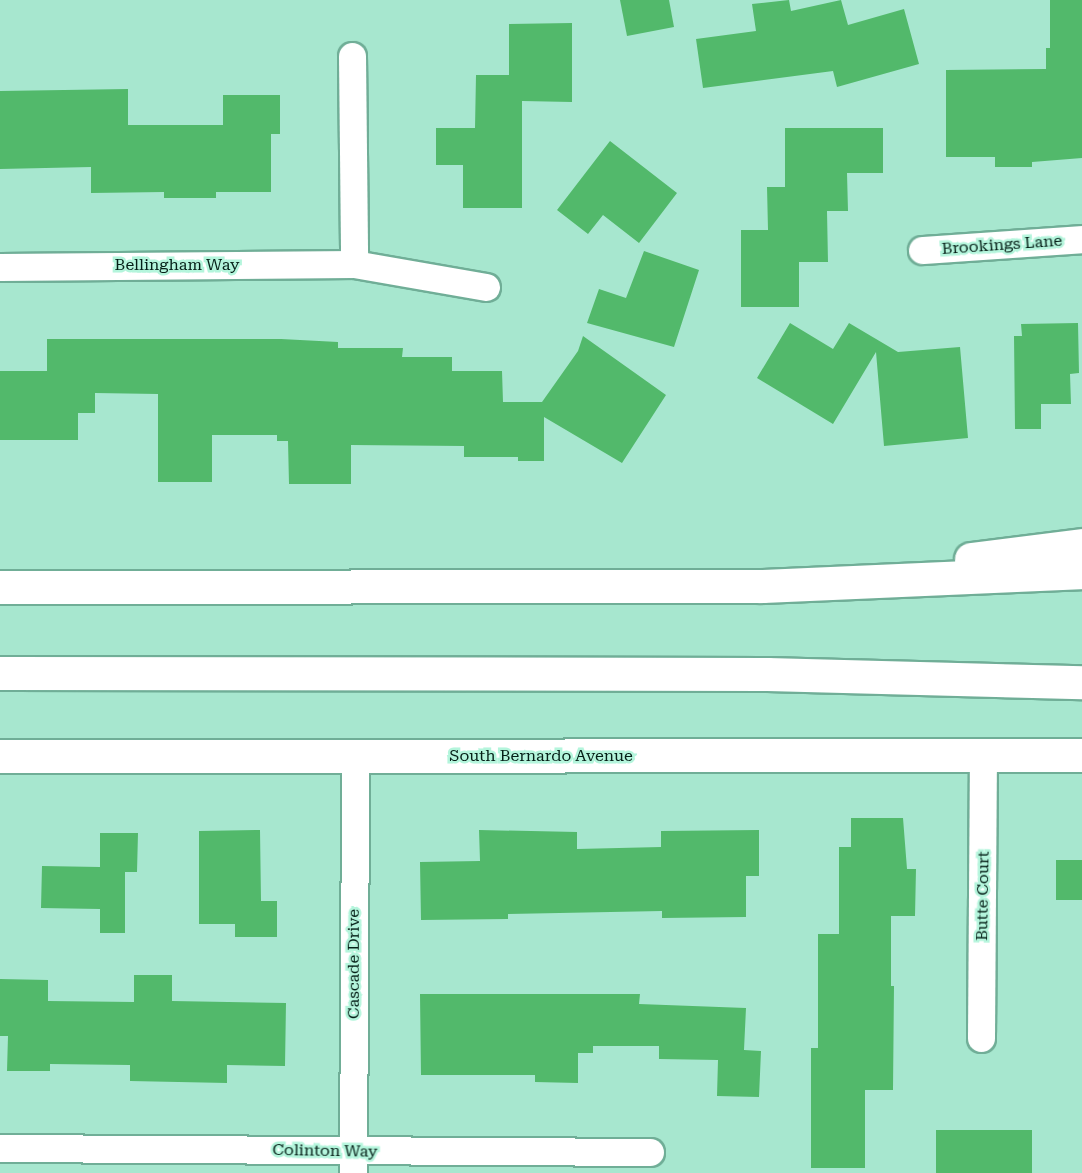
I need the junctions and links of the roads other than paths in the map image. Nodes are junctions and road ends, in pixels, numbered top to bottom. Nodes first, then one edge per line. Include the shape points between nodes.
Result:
1 (352, 56) dead end
2 (1082, 238) edge
3 (922, 250) dead end
4 (354, 264) junction
5 (0, 267) edge
6 (486, 287) dead end
7 (1082, 544) edge
8 (1082, 572) edge
9 (762, 586) junction
10 (0, 587) edge
11 (1082, 660) edge
12 (0, 673) edge
13 (767, 674) junction
14 (1082, 682) edge
15 (982, 755) junction
16 (1082, 755) edge
17 (0, 756) edge
18 (355, 756) junction
19 (981, 1038) dead end
20 (0, 1148) edge
21 (650, 1152) dead end
22 (353, 1163) edge

1 - 4 street
2 - 3 street, Brookings Lane
4 - 5 street, Bellingham Way
4 - 6 street, Bellingham Way
7 - 9 main road
8 - 9 main road
9 - 10 main road
11 - 13 main road
12 - 13 main road
13 - 14 main road
15 - 16 main road, South Bernardo Avenue
15 - 18 main road, South Bernardo Avenue
15 - 19 street, Butte Court
17 - 18 main road, South Bernardo Avenue
18 - 22 street, Cascade Drive
20 - 22 street, Colinton Way
21 - 22 street, Colinton Way

